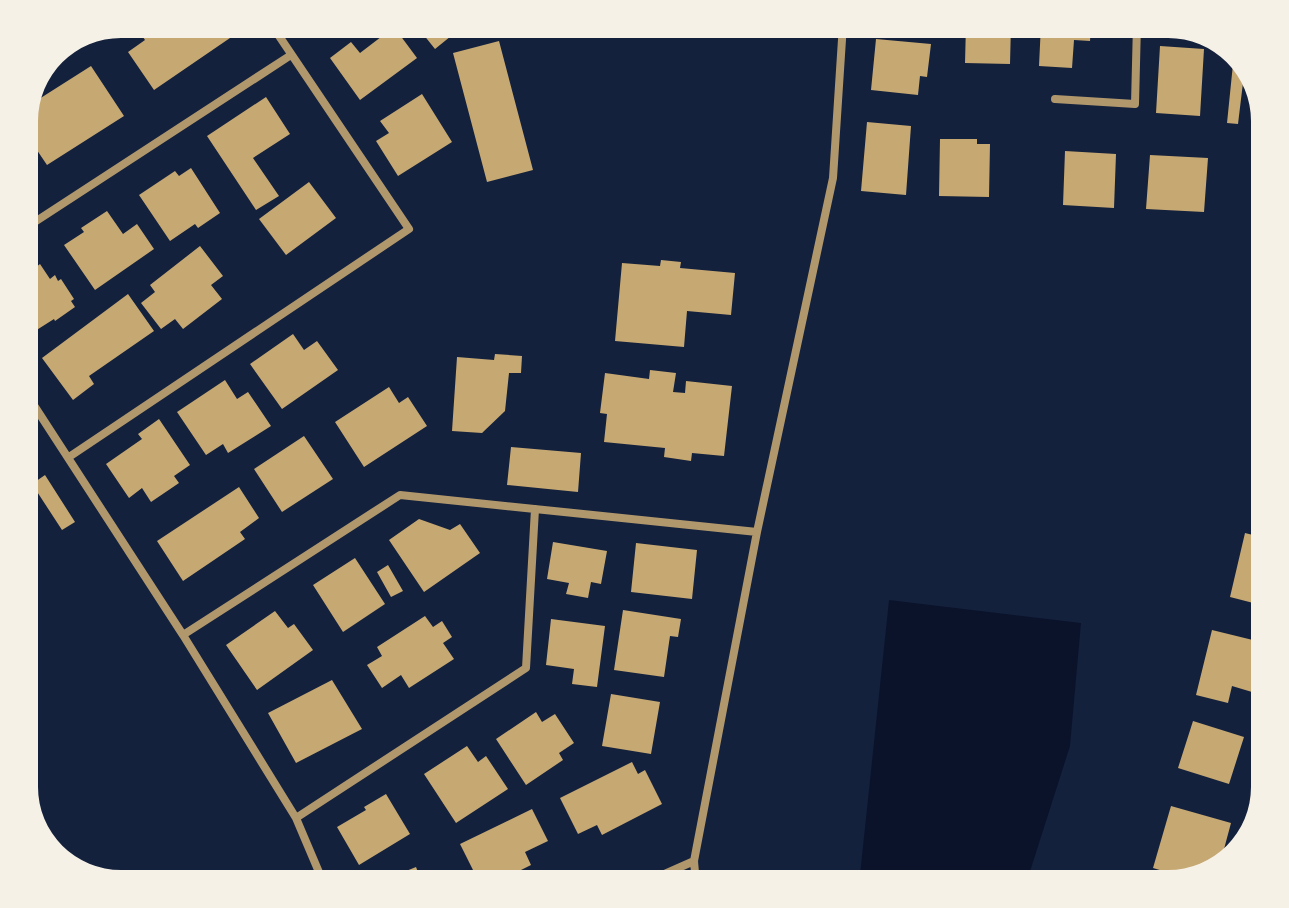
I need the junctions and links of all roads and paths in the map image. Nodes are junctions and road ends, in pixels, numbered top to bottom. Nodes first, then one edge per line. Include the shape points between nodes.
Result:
1 (280, 38) edge
2 (842, 38) edge
3 (1137, 38) edge
4 (291, 55) junction
5 (1055, 99) dead end
6 (38, 220) edge
7 (38, 411) edge
8 (69, 457) junction
9 (535, 509) junction
10 (757, 532) junction
11 (183, 635) junction
12 (296, 818) junction
13 (694, 861) junction
14 (318, 870) edge
15 (674, 870) edge
16 (695, 870) edge

1 - 4 street
2 - 10 street via 833,178
3 - 5 street via 1135,104
4 - 6 street
4 - 8 street via 409,229
7 - 8 street
8 - 11 street
9 - 10 street
9 - 11 street via 400,495
9 - 12 street via 526,668
10 - 13 street
11 - 12 street
12 - 14 street
13 - 15 street
13 - 16 street

